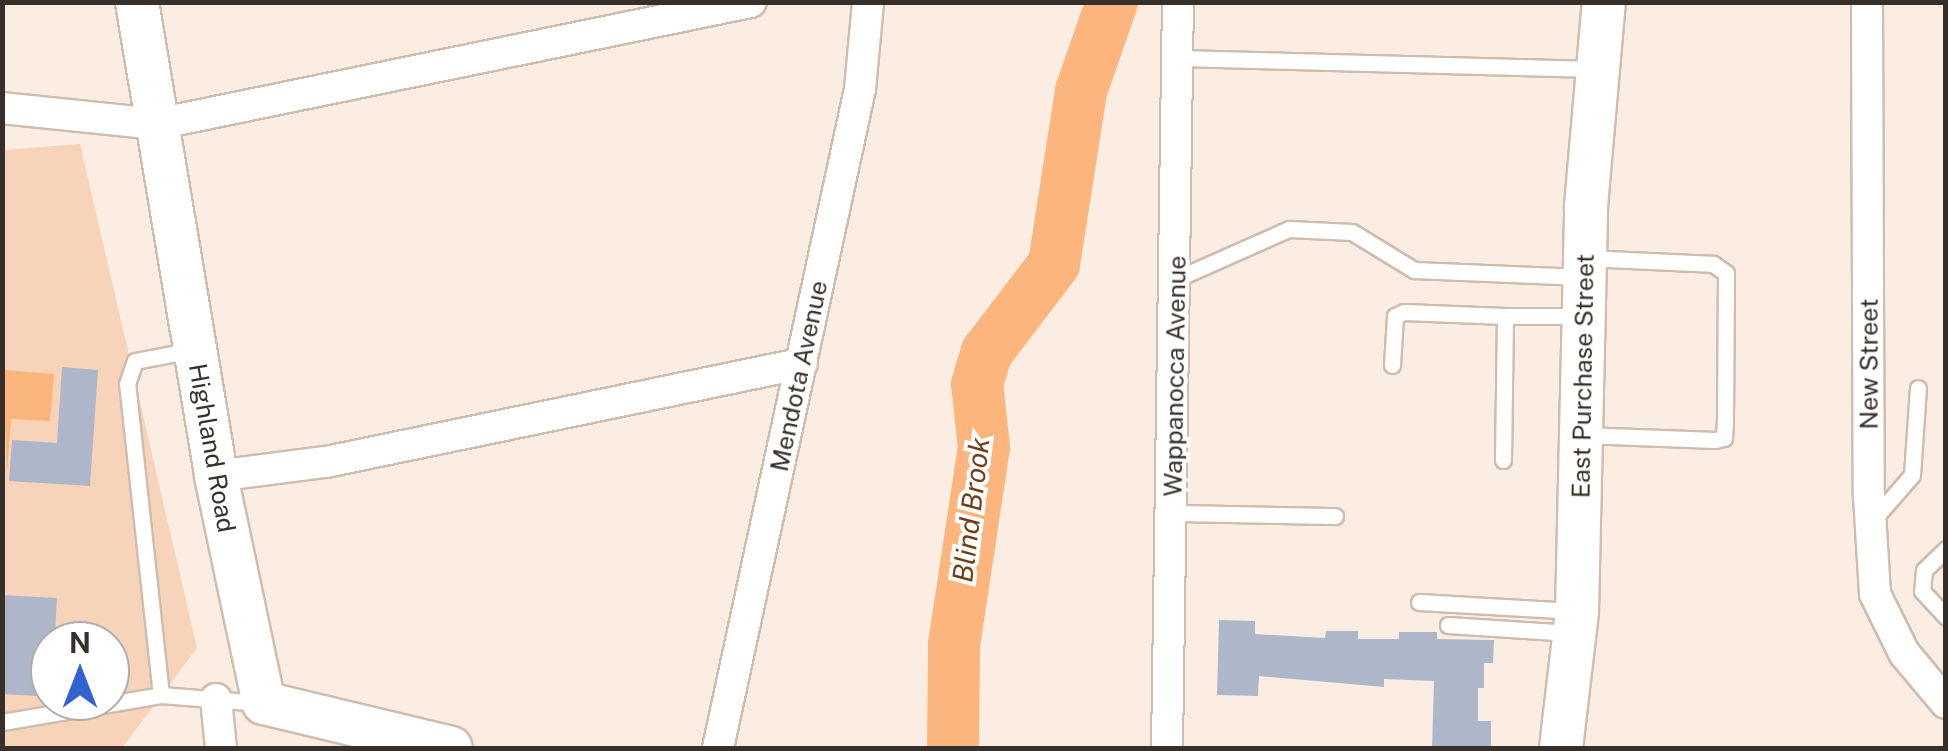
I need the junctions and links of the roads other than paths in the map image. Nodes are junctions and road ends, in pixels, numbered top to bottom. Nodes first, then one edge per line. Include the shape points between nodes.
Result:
1 (136, 2) edge
2 (751, 2) edge
3 (868, 2) edge
4 (1178, 2) edge
5 (1604, 2) edge
6 (1867, 2) edge
7 (1178, 58) junction
8 (1596, 69) junction
9 (2, 108) edge
10 (157, 124) junction
11 (1176, 278) junction
12 (1583, 284) junction
13 (1505, 316) junction
14 (195, 350) junction
15 (802, 363) junction
16 (1392, 365) dead end
17 (1918, 388) dead end
18 (1582, 435) junction
19 (1504, 460) dead end
20 (216, 476) junction
21 (1173, 513) junction
22 (1335, 516) dead end
23 (1871, 522) junction
24 (1946, 549) edge
25 (1419, 602) dead end
26 (1946, 617) edge
27 (1576, 622) junction
28 (1448, 625) dead end
29 (161, 695) junction
30 (216, 699) junction
31 (264, 703) junction
32 (1946, 703) edge
33 (2, 722) edge
34 (221, 748) edge
35 (451, 748) edge
36 (718, 748) edge
37 (1166, 748) edge
38 (1561, 748) edge

1 - 10 street, Highland Road
2 - 10 street
3 - 15 street, Mendota Avenue via 860,89
4 - 7 street, Wappanocca Avenue
5 - 8 street, East Purchase Street
6 - 23 street, New Street
7 - 8 lane
7 - 11 street, Wappanocca Avenue
8 - 12 street, East Purchase Street
9 - 10 street
10 - 14 street, Highland Road
11 - 12 lane via 1279,232 1352,232 1390,258 1446,275
11 - 21 street, Wappanocca Avenue
12 - 13 lane
12 - 18 street, East Purchase Street
12 - 18 lane via 1713,264 1726,273 1724,438
13 - 16 lane via 1404,312 1395,316
13 - 19 lane
14 - 20 street, Highland Road
14 - 29 lane via 134,361 127,384
15 - 20 street via 326,462
15 - 36 street, Mendota Avenue
17 - 23 lane via 1912,474
18 - 27 street, East Purchase Street
20 - 31 street, Highland Road
21 - 22 lane
21 - 37 street, Wappanocca Avenue
23 - 32 street, New Street via 1876,594 1886,622
24 - 26 lane via 1924,570 1922,591
25 - 27 lane
27 - 28 lane
27 - 38 street, East Purchase Street
29 - 30 lane
29 - 33 lane
30 - 31 lane
30 - 34 street
31 - 35 street

